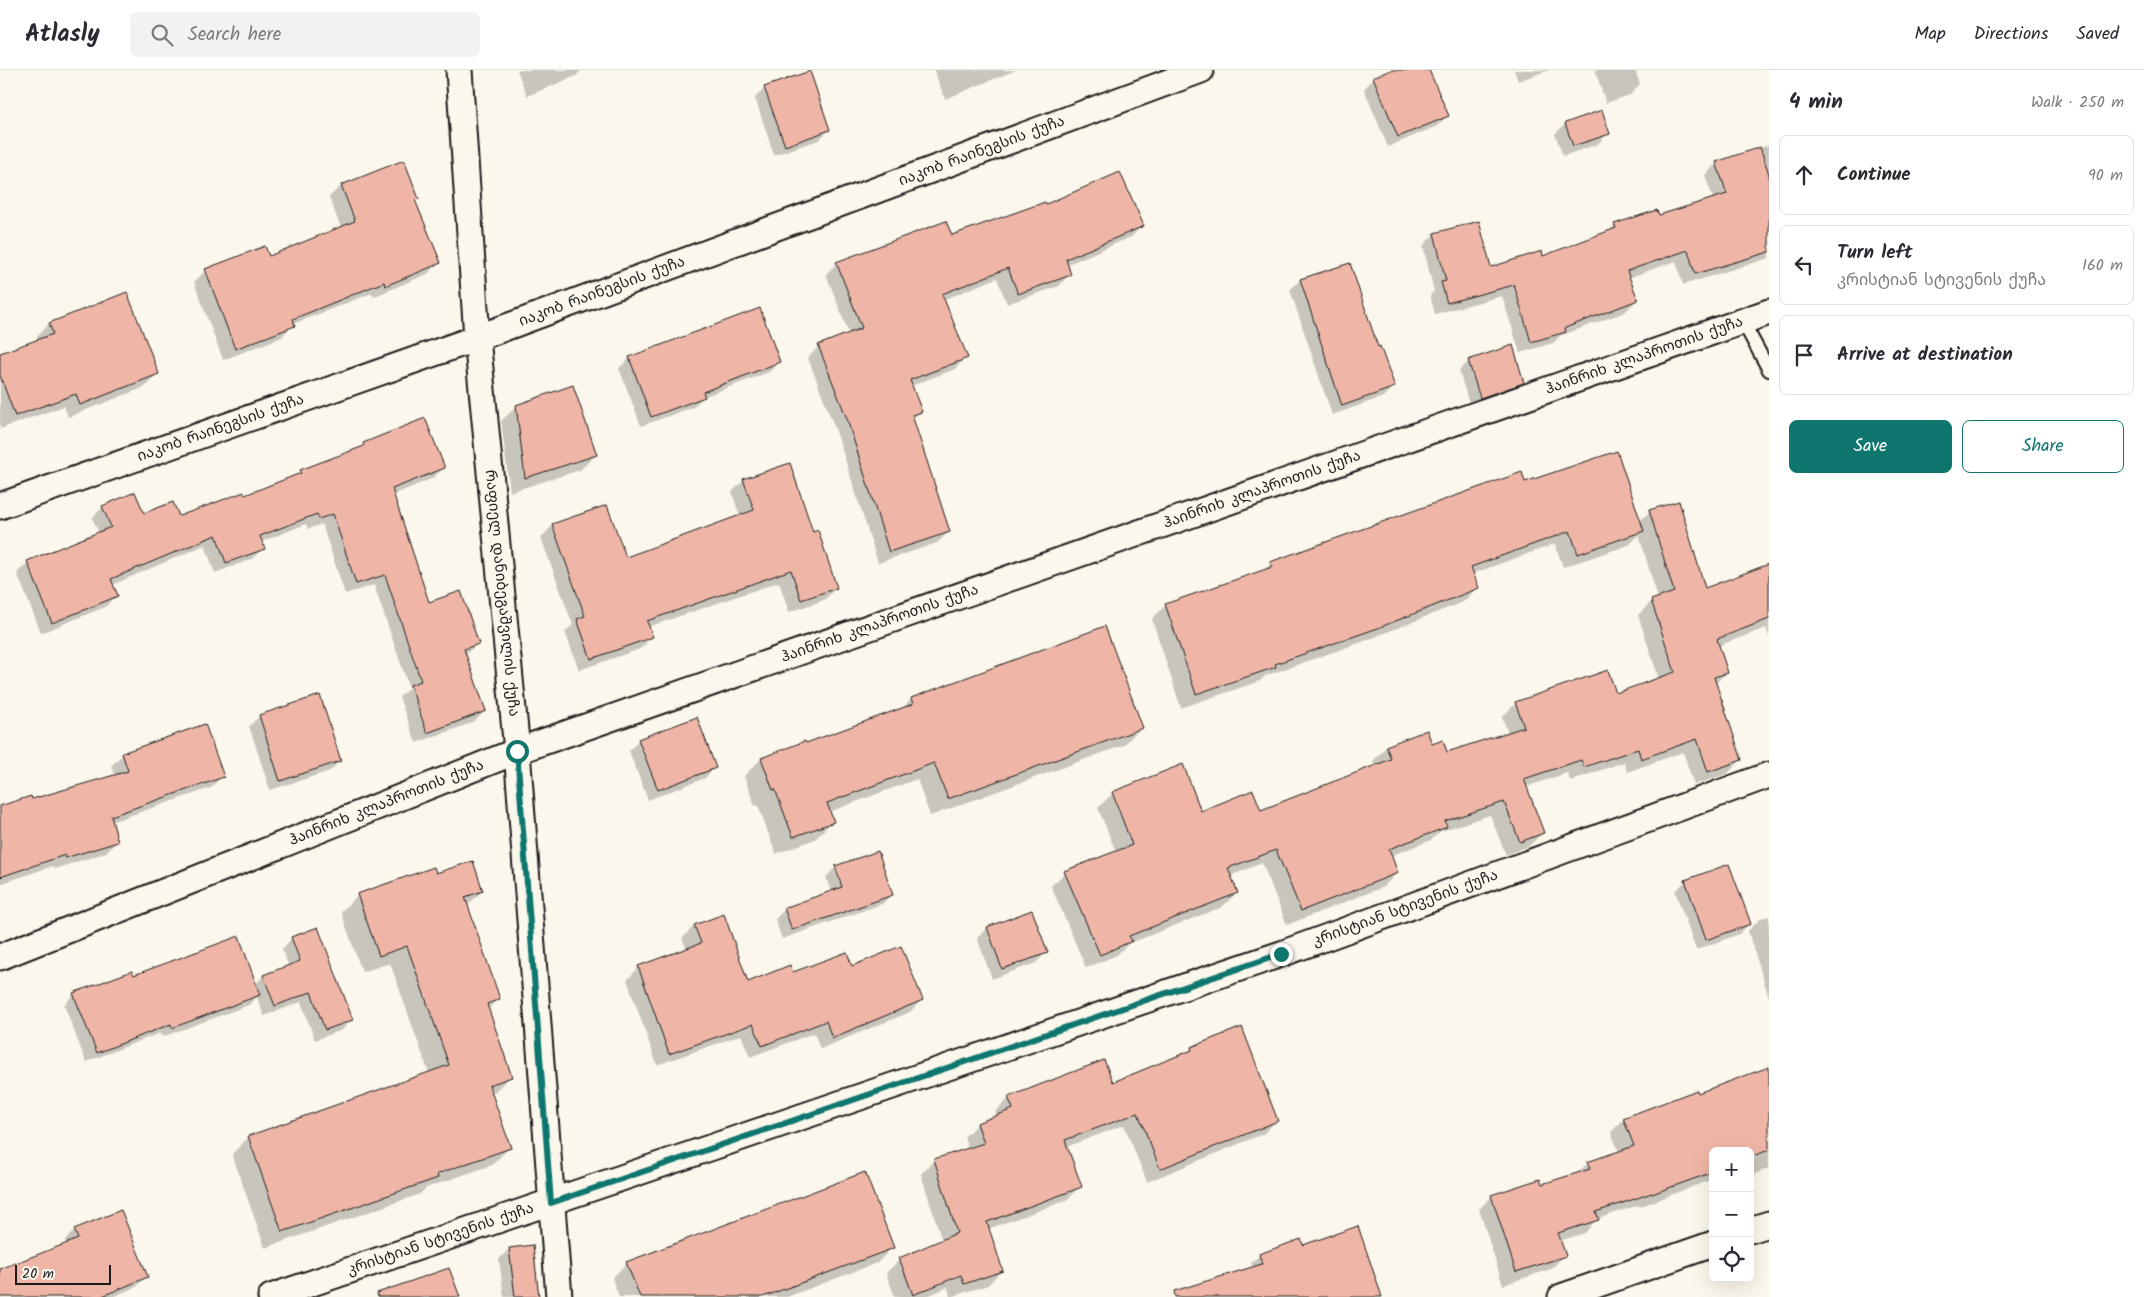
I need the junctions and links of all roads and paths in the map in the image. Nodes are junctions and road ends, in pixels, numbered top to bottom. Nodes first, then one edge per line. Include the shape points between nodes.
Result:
1 (459, 70) edge
2 (1201, 70) edge
3 (1769, 312) edge
4 (1743, 322) junction
5 (478, 338) junction
6 (1769, 370) edge
7 (0, 506) edge
8 (517, 751) junction
9 (1769, 775) edge
10 (0, 957) edge
11 (551, 1203) junction
12 (1769, 1224) edge
13 (1754, 1229) edge
14 (1709, 1245) edge
15 (271, 1297) edge
16 (560, 1297) edge
17 (1561, 1297) edge

1 - 5 street, რაფიელ დანიბეგაშვილის ქუჩა
2 - 5 street, იაკობ რაინეგსის ქუჩა
3 - 4 street, ჰაინრიხ კლაპროთის ქუჩა
4 - 6 lane
4 - 8 street, ჰაინრიხ კლაპროთის ქუჩა
5 - 7 street, იაკობ რაინეგსის ქუჩა
5 - 8 street, რაფიელ დანიბეგაშვილის ქუჩა
8 - 10 street, ჰაინრიხ კლაპროთის ქუჩა
8 - 11 street, რაფიელ დანიბეგაშვილის ქუჩა
9 - 11 street, კრისტიან სტივენის ქუჩა via 1281,954
11 - 15 street, კრისტიან სტივენის ქუჩა
11 - 16 street, რაფიელ დანიბეგაშვილის ქუჩა
12 - 13 street
14 - 17 street

